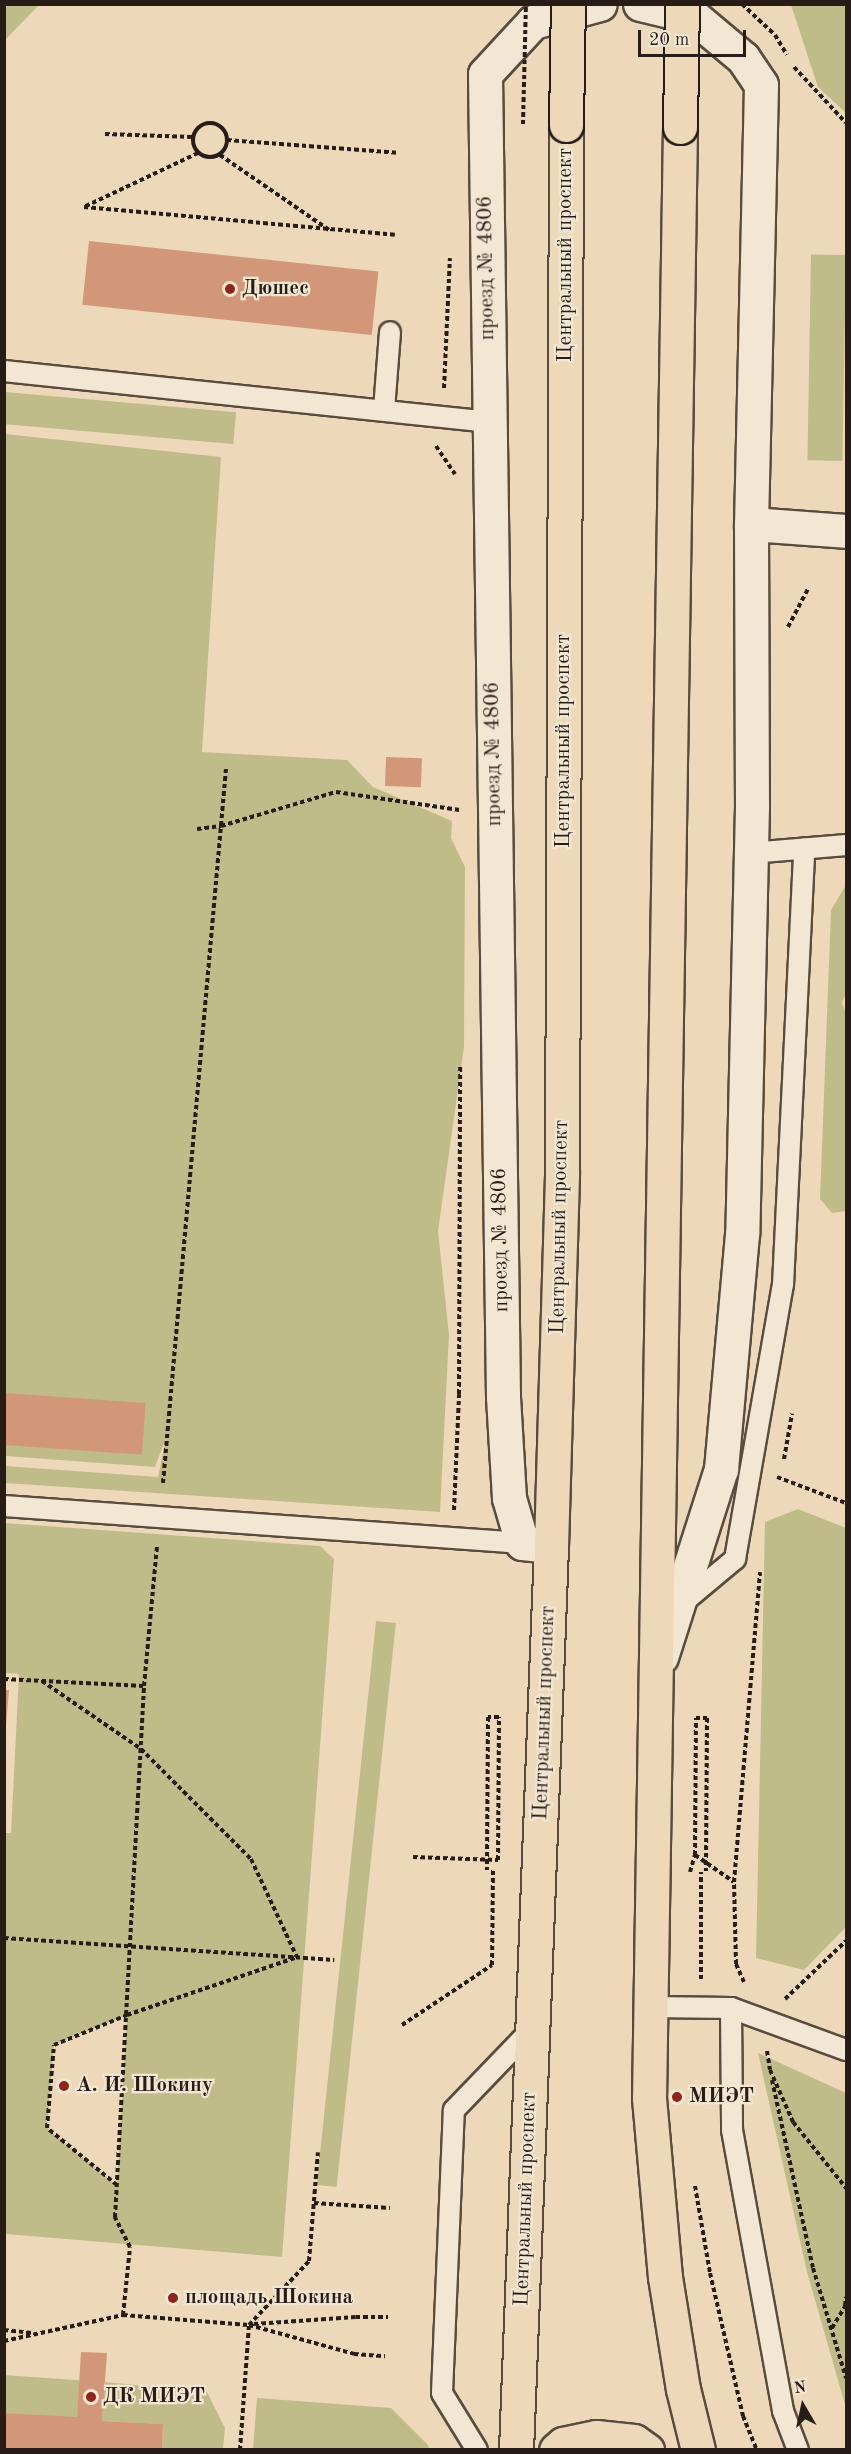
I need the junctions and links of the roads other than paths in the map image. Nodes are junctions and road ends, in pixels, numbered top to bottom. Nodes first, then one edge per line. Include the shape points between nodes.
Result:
1 (568, 4) edge
2 (600, 4) edge
3 (640, 4) edge
4 (682, 4) edge
5 (390, 332) dead end
6 (4, 371) edge
7 (384, 410) junction
8 (489, 422) junction
9 (751, 525) junction
10 (846, 531) edge
11 (846, 845) edge
12 (804, 849) junction
13 (751, 853) junction
14 (4, 1506) edge
15 (536, 1544) junction
16 (675, 1609) junction
17 (656, 1676) junction
18 (649, 2007) junction
19 (731, 2008) junction
20 (534, 2028) junction
21 (846, 2050) edge
22 (477, 2450) edge
23 (516, 2450) edge
24 (556, 2450) edge
25 (646, 2450) edge
26 (698, 2450) edge
27 (798, 2450) edge

1 - 15 main road, Центральный проспект, bridge via 562,1174
2 - 8 street, проезд № 4806 via 533,22 485,74
3 - 9 street via 694,17 743,58 761,85
4 - 17 main road, bridge
5 - 7 lane
6 - 7 lane
7 - 8 lane
8 - 15 street, проезд № 4806 via 503,1396 509,1498
9 - 10 street
9 - 13 street
11 - 12 lane
12 - 13 lane
12 - 16 lane via 783,1285 735,1559
13 - 16 street via 742,1234 734,1343 721,1469
14 - 15 lane
15 - 20 main road, Центральный проспект
16 - 17 street
17 - 18 main road
18 - 19 lane
18 - 26 main road via 651,2134 665,2277 683,2389
19 - 21 lane
19 - 27 lane via 732,2130 783,2410
20 - 22 lane via 454,2110 442,2393
20 - 23 main road, Центральный проспект
24 - 25 main road via 563,2444 596,2437 634,2441

